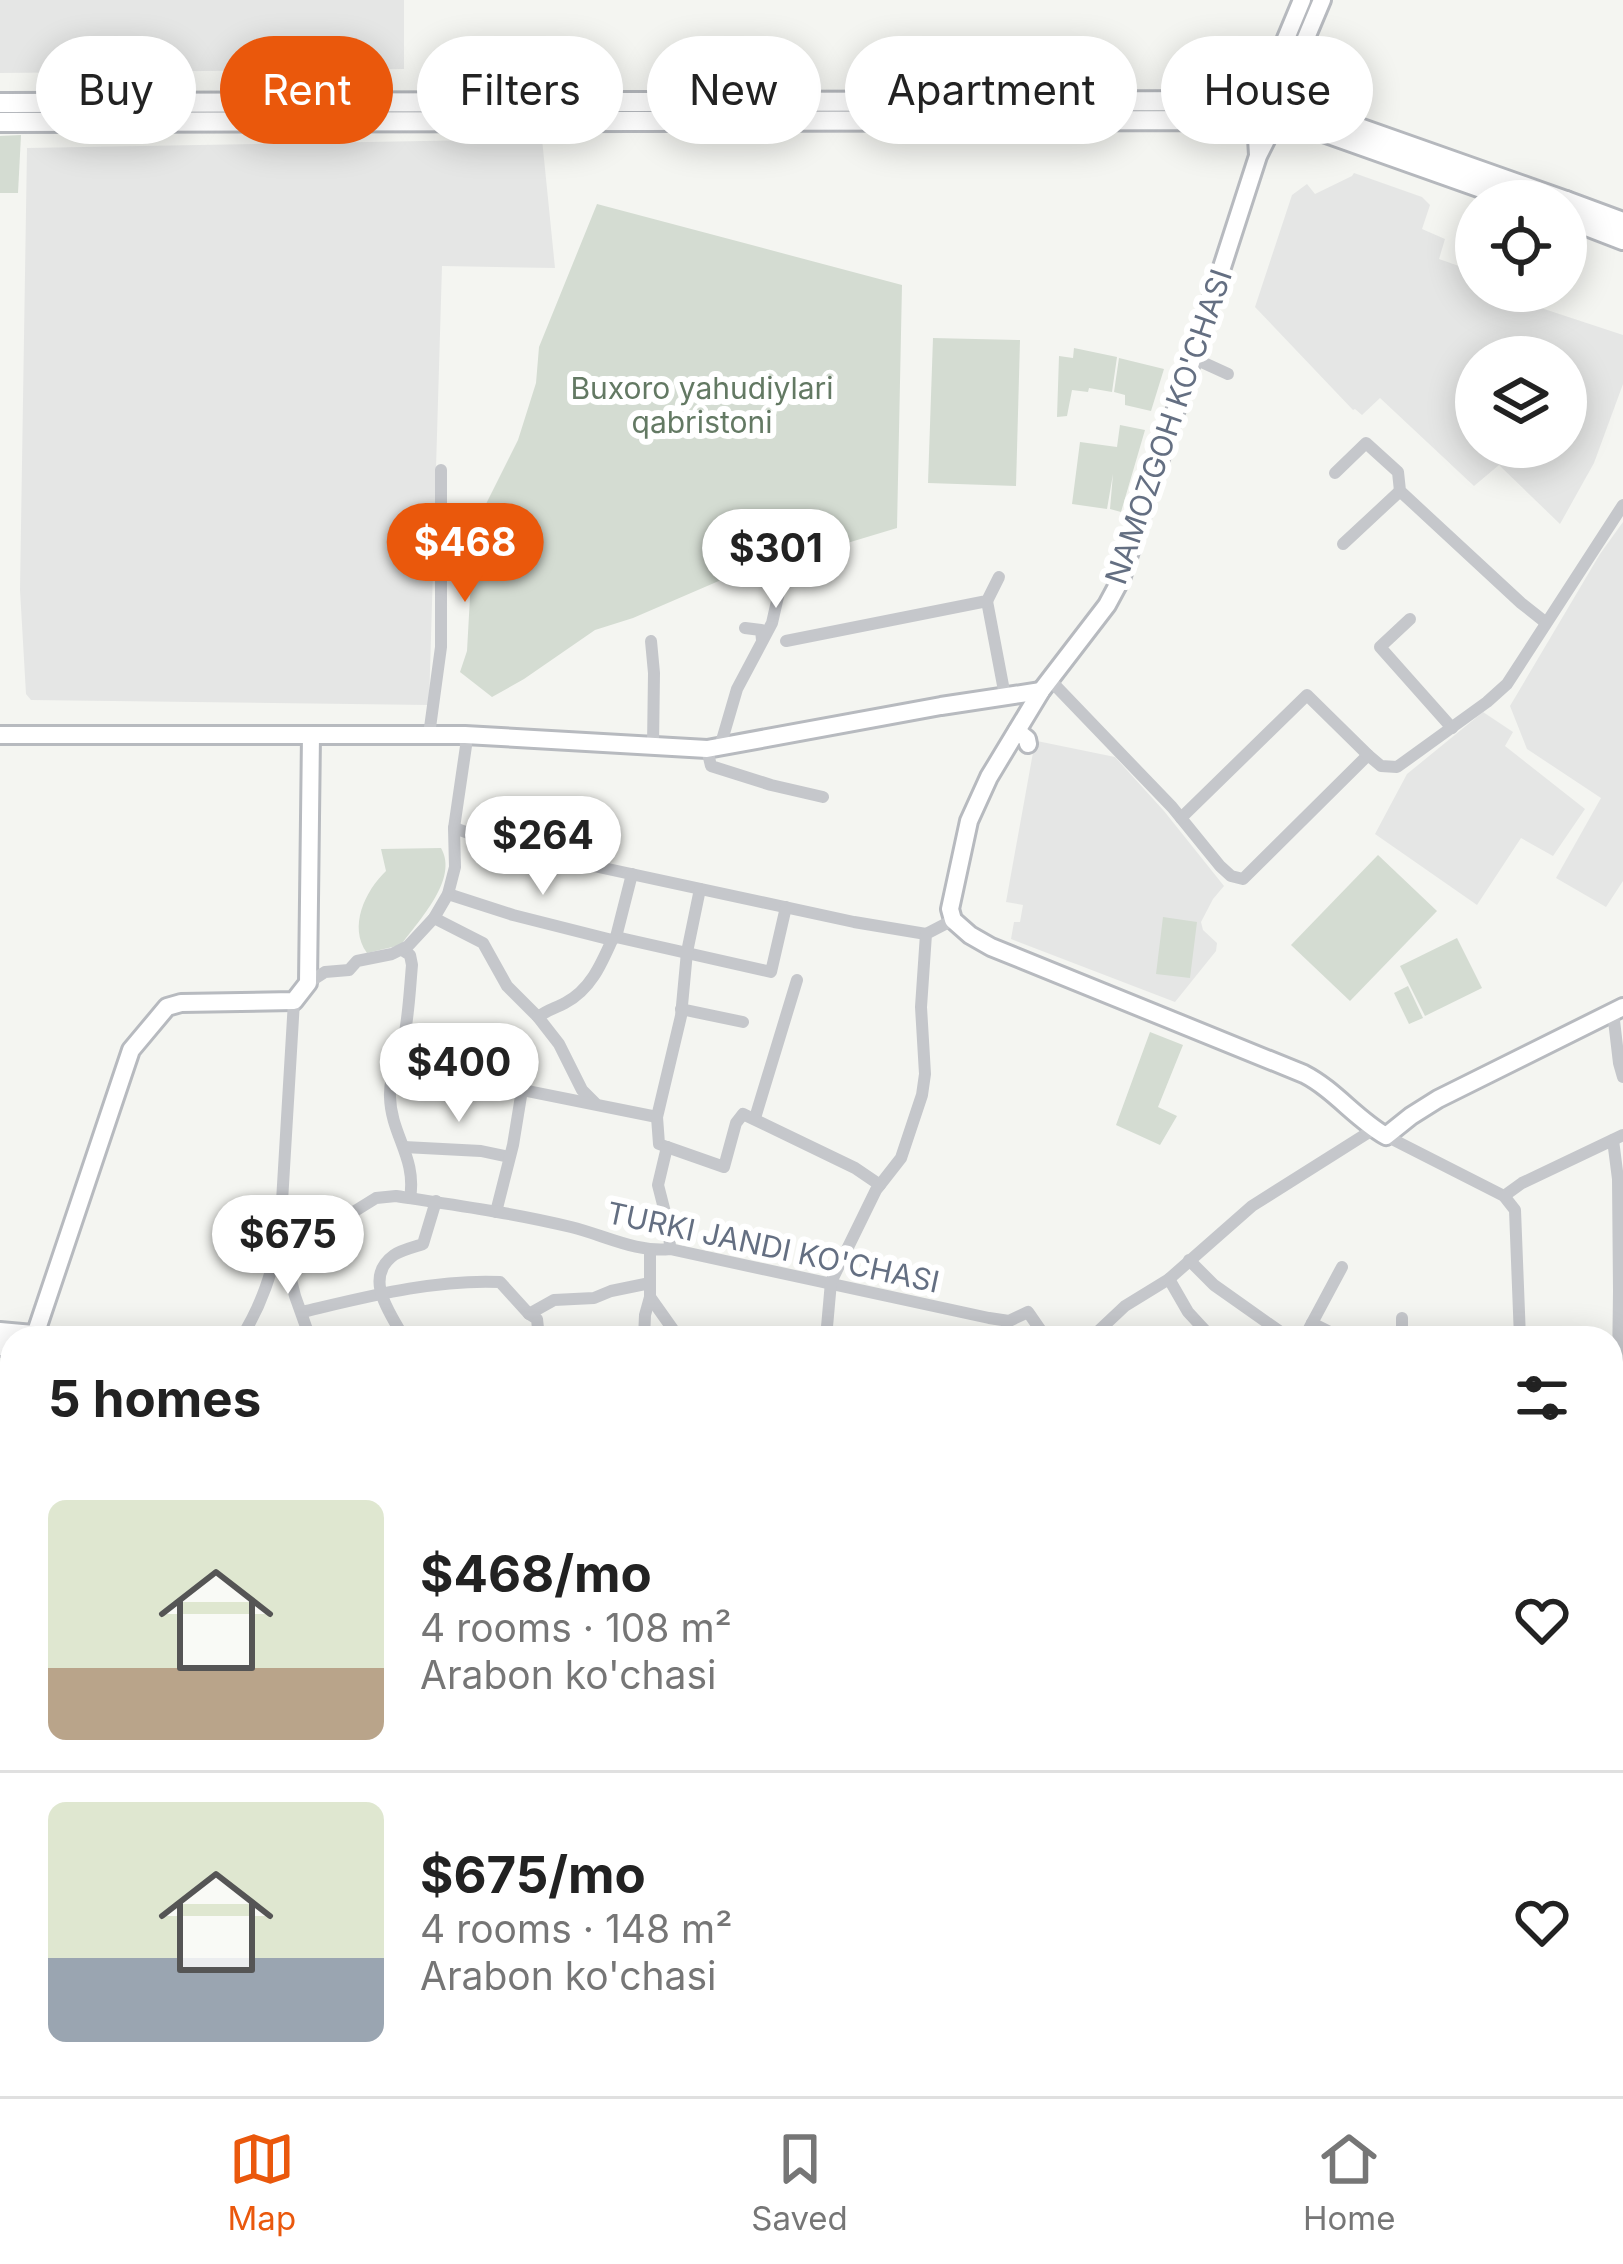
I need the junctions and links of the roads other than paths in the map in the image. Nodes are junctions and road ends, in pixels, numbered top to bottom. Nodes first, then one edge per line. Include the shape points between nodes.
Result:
1 (1302, 0) edge
2 (1322, 0) edge
3 (1291, 36) edge
4 (1307, 36) edge
5 (0, 103) edge
6 (1161, 111) edge
7 (1161, 113) edge
8 (0, 122) edge
9 (1373, 133) edge
10 (1261, 144) edge
11 (1357, 144) edge
12 (1459, 180) edge
13 (1507, 180) edge
14 (1587, 209) edge
15 (1623, 222) edge
16 (1587, 226) edge
17 (1623, 240) edge
18 (1192, 358) junction
19 (1228, 374) dead end
20 (441, 470) dead end
21 (1335, 472) dead end
22 (1400, 491) junction
23 (1623, 505) edge
24 (795, 522) dead end
25 (1343, 544) dead end
26 (999, 577) dead end
27 (987, 601) junction
28 (1410, 619) dead end
29 (1545, 622) junction
30 (745, 628) dead end
31 (762, 640) junction
32 (786, 640) dead end
33 (651, 641) dead end
34 (1046, 686) junction
35 (1005, 696) junction
36 (1452, 728) junction
37 (0, 735) edge
38 (311, 735) junction
39 (429, 735) junction
40 (465, 735) junction
41 (653, 746) junction
42 (713, 748) junction
43 (1369, 755) junction
44 (823, 797) dead end
45 (1180, 818) junction
46 (454, 828) junction
47 (632, 874) junction
48 (700, 889) junction
49 (455, 895) junction
50 (786, 908) junction
51 (434, 918) junction
52 (953, 920) junction
53 (926, 934) junction
54 (614, 939) junction
55 (402, 950) junction
56 (687, 952) junction
57 (797, 980) dead end
58 (308, 983) junction
59 (294, 1001) junction
60 (682, 1009) junction
61 (1618, 1009) edge
62 (538, 1017) junction
63 (743, 1022) dead end
64 (397, 1065) junction
65 (1623, 1077) edge
66 (522, 1090) junction
67 (595, 1103) junction
68 (657, 1118) junction
69 (754, 1118) junction
70 (1380, 1133) junction
71 (1618, 1138) edge
72 (404, 1147) junction
73 (667, 1147) junction
74 (509, 1157) junction
75 (1620, 1179) edge
76 (880, 1185) junction
77 (1504, 1196) junction
78 (410, 1198) junction
79 (436, 1201) junction
80 (496, 1212) junction
81 (280, 1235) junction
82 (670, 1249) junction
83 (650, 1252) junction
84 (1189, 1260) junction
85 (1342, 1268) dead end
86 (1168, 1279) junction
87 (831, 1282) junction
88 (650, 1290) junction
89 (1621, 1291) edge
90 (381, 1295) junction
91 (302, 1312) junction
92 (529, 1314) junction
93 (1402, 1318) dead end
94 (1312, 1323) junction
95 (38, 1326) edge
96 (248, 1326) edge
97 (306, 1326) edge
98 (398, 1326) edge
99 (538, 1326) edge
100 (645, 1326) edge
101 (672, 1326) edge
102 (827, 1326) edge
103 (1038, 1326) edge
104 (1103, 1326) edge
105 (1201, 1326) edge
106 (1272, 1326) edge
107 (1310, 1326) edge
108 (1318, 1326) edge
109 (1402, 1326) edge
110 (1520, 1326) edge
111 (1620, 1326) edge

1 - 3 street, NAMOZGOH KO'CHASI
2 - 4 street, NAMOZGOH KO'CHASI
5 - 6 main road
7 - 8 main road
9 - 13 main road
10 - 18 street, NAMOZGOH KO'CHASI
11 - 12 main road
14 - 15 main road
16 - 17 main road
18 - 19 street
18 - 34 street, NAMOZGOH KO'CHASI via 1121,579
20 - 39 street via 441,647
21 - 22 street via 1366,443 1399,472
22 - 25 street
22 - 29 street
23 - 29 street
24 - 31 street
26 - 27 street
27 - 32 street
27 - 35 street
28 - 36 street via 1380,647
29 - 36 street via 1507,684
30 - 31 street via 761,630
31 - 42 street
33 - 41 street
34 - 35 street
34 - 45 street
34 - 52 street, NAMOZGOH KO'CHASI via 970,821
35 - 42 street
36 - 43 street via 1397,767
37 - 38 street
38 - 39 street
38 - 58 street
39 - 40 street
40 - 41 street
40 - 46 street
41 - 42 street
42 - 44 street via 711,766
43 - 45 street via 1307,695
43 - 45 street via 1243,879 1220,866
46 - 47 street
46 - 49 street
47 - 48 street
47 - 54 street
48 - 50 street
48 - 56 street
49 - 51 street
49 - 54 street
50 - 53 street
50 - 56 street via 771,972
51 - 55 street
51 - 62 street via 483,944 507,986
52 - 53 street
52 - 70 street via 991,947 1304,1074
53 - 76 street via 922,1095 901,1158
54 - 56 street
54 - 62 street via 591,981
55 - 58 street
55 - 64 street via 412,965
56 - 60 street
57 - 69 street
58 - 59 street
59 - 81 street
59 - 95 street via 167,1007 131,1050
60 - 63 street
60 - 68 street
61 - 65 street
61 - 70 street
62 - 67 street
64 - 66 street
64 - 72 street via 390,1103
66 - 67 street
66 - 74 street
67 - 68 street
68 - 73 street via 659,1144
69 - 73 street via 739,1118 724,1168
69 - 76 street
70 - 77 street
70 - 84 street via 1252,1206
71 - 75 street
71 - 77 street
72 - 74 street
72 - 78 street
73 - 82 street via 658,1185
74 - 80 street
75 - 89 street
76 - 87 street
77 - 110 street via 1515,1210
78 - 79 street, TURKI JANDI KO'CHASI
78 - 81 street via 376,1198 336,1232
79 - 80 street, TURKI JANDI KO'CHASI
79 - 90 street via 423,1244 382,1269
80 - 83 street, TURKI JANDI KO'CHASI
81 - 91 street
81 - 96 street
82 - 83 street, TURKI JANDI KO'CHASI
82 - 87 street, TURKI JANDI KO'CHASI
83 - 88 street
84 - 86 street
84 - 106 street
85 - 94 street
86 - 104 street
86 - 105 street
87 - 102 street
87 - 103 street, TURKI JANDI KO'CHASI via 989,1318 1009,1321 1028,1312
88 - 92 street via 554,1300
88 - 100 street
88 - 101 street
89 - 111 street
90 - 91 street
90 - 92 street via 500,1282
90 - 98 street
91 - 97 street
92 - 99 street
93 - 109 street
94 - 107 street
94 - 108 street

